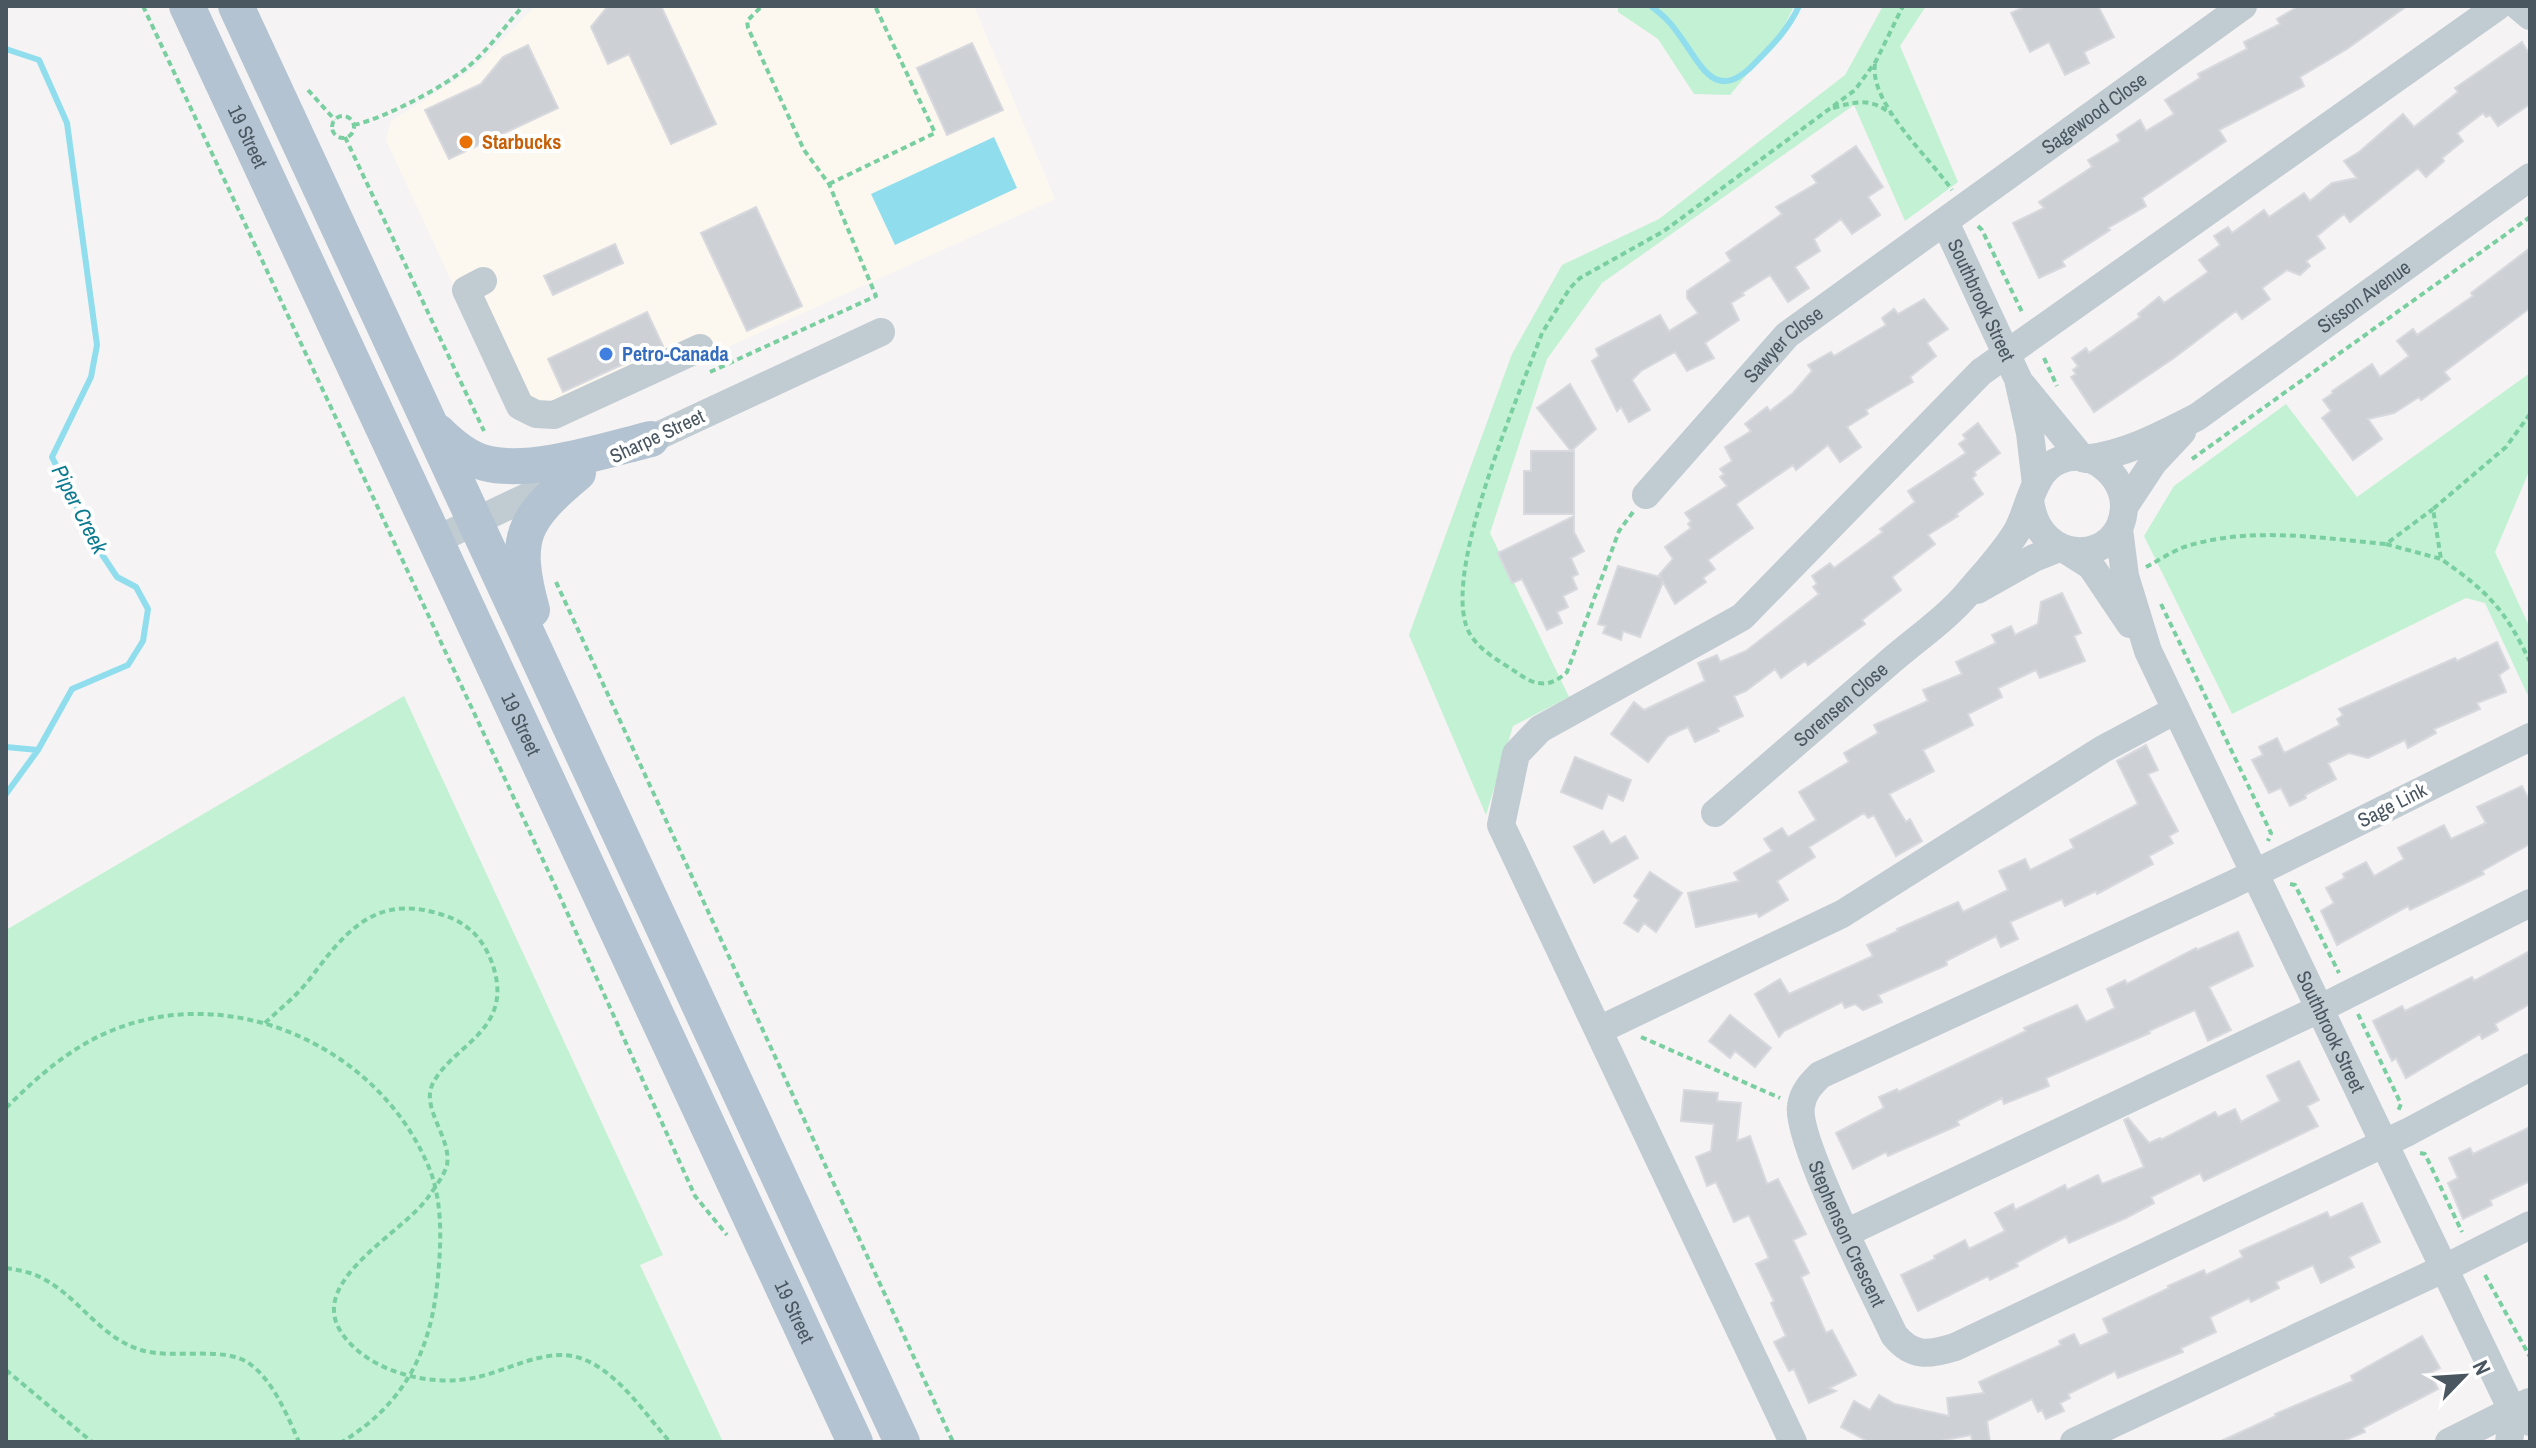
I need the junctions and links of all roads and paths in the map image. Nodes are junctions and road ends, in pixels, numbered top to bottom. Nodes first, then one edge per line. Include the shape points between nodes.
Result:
1 (143, 6) edge
2 (187, 6) edge
3 (236, 6) edge
4 (523, 6) edge
5 (762, 6) edge
6 (875, 6) edge
7 (1903, 6) edge
8 (2243, 6) edge
9 (2498, 6) edge
10 (2518, 6) edge
11 (2530, 16) edge
12 (1876, 61) junction
13 (1830, 109) junction
14 (1893, 116) junction
15 (354, 125) junction
16 (345, 137) junction
17 (2530, 177) edge
18 (829, 184) junction
19 (1954, 192) dead end
20 (2530, 217) edge
21 (1945, 222) junction
22 (483, 281) dead end
23 (881, 332) dead end
24 (704, 361) joint
25 (2012, 366) junction
26 (2530, 414) edge
27 (2197, 417) junction
28 (434, 429) junction
29 (485, 433) dead end
30 (651, 439) junction
31 (2083, 459) junction
32 (2189, 461) dead end
33 (578, 473) junction
34 (2033, 492) junction
35 (1646, 495) joint
36 (2433, 509) junction
37 (2121, 518) junction
38 (476, 521) junction
39 (434, 541) junction
40 (2386, 544) junction
41 (2064, 550) junction
42 (2441, 559) junction
43 (2144, 568) dead end
44 (551, 572) dead end
45 (1965, 596) junction
46 (2157, 596) dead end
47 (2148, 651) junction
48 (2530, 662) edge
49 (551, 681) junction
50 (2176, 710) junction
51 (2530, 737) edge
52 (1715, 813) dead end
53 (2268, 841) dead end
54 (2255, 874) junction
55 (2530, 903) edge
56 (2319, 1009) junction
57 (265, 1023) junction
58 (1605, 1027) junction
59 (2530, 1067) edge
60 (1800, 1107) junction
61 (6, 1108) edge
62 (2384, 1143) junction
63 (435, 1187) junction
64 (2530, 1225) edge
65 (1846, 1233) junction
66 (734, 1244) dead end
67 (6, 1268) edge
68 (2445, 1268) junction
69 (6, 1370) edge
70 (411, 1375) junction
71 (2524, 1412) edge
72 (92, 1442) edge
73 (299, 1442) edge
74 (342, 1442) edge
75 (670, 1442) edge
76 (855, 1442) edge
77 (902, 1442) edge
78 (953, 1442) edge
79 (1793, 1442) edge
80 (2074, 1442) edge
81 (2449, 1442) edge
82 (2509, 1442) edge

1 - 66 path via 695,1196
2 - 39 main road, 19 Street
3 - 28 main road
4 - 15 path via 463,70 383,115
5 - 18 path via 747,21 748,28 804,150
6 - 18 path via 935,133
7 - 12 path
8 - 21 street, Sagewood Close
9 - 25 street
10 - 11 street
12 - 13 path via 1855,90
12 - 14 path via 1876,81
13 - 14 path via 1864,101 1879,104
13 - 35 path via 1664,231 1580,278 1558,306 1542,333 1472,526 1463,609 1475,642 1524,678 1539,684 1556,682 1567,672 1619,531
14 - 19 path
15 - 16 path
15 - 16 path via 347,117 335,120 334,132
16 - 29 path
17 - 27 street, Sisson Avenue
18 - 24 path via 876,296
20 - 32 path
21 - 25 street, Southbrook Street
21 - 35 street, Sawyer Close via 1787,335
22 - 24 street via 466,290 520,406 536,414 554,415
23 - 30 street, Sharpe Street
25 - 31 street, Southbrook Street
25 - 34 street, Southbrook Street via 2030,433
25 - 58 street via 1981,372 1742,617 1540,729 1516,754 1501,825
26 - 36 path via 2506,447
27 - 31 street, Sisson Avenue via 2141,446
27 - 37 street, Sisson Avenue via 2153,463
28 - 30 main road via 467,455 513,465
28 - 38 main road
30 - 33 street, Sharpe Street
31 - 34 street via 2058,461 2040,476
31 - 37 street via 2109,470 2121,489
33 - 38 street, Sharpe Street
33 - 49 main road via 535,512 523,539 525,583
34 - 41 street via 2031,514 2039,531
34 - 45 street, Sorensen Close via 2017,531
36 - 40 path
36 - 42 path
37 - 41 street via 2109,541
37 - 47 street, Southbrook Street via 2125,576
38 - 39 street, Sharpe Street
38 - 49 main road
39 - 76 main road, 19 Street
40 - 42 path
40 - 43 path via 2243,535 2183,547
41 - 45 street, Sorensen Close via 2026,562
41 - 47 street, Southbrook Street via 2091,566
42 - 48 path via 2497,605
44 - 78 path
45 - 52 street, Sorensen Close
46 - 53 path via 2271,833
47 - 50 street, Southbrook Street
49 - 77 main road
50 - 54 street, Southbrook Street
50 - 58 street via 2103,749 1842,914
51 - 54 street, Sage Link
54 - 56 street, Southbrook Street
54 - 60 street via 1820,1075 1807,1088
55 - 56 street
56 - 62 street, Southbrook Street
56 - 65 street
57 - 61 path via 200,1013 124,1026 78,1046
57 - 63 path via 321,1046 378,1093 413,1137
57 - 63 path via 349,932 373,915 402,907 419,909 456,920 475,934 487,952 498,995 491,1020 430,1090 447,1154
58 - 60 path
58 - 79 street
59 - 62 street
60 - 65 street, Stephenson Crescent via 1802,1127
62 - 65 street, Stephenson Crescent via 1955,1347 1929,1354 1903,1346 1894,1335
62 - 68 street, Southbrook Street
63 - 70 path via 439,1271 432,1319
63 - 70 path via 415,1213 347,1274 335,1303 339,1330 360,1352
64 - 68 street
67 - 73 path via 41,1278 123,1343 167,1355 237,1357 250,1364 278,1399
68 - 71 street, Southbrook Street
68 - 80 street
69 - 72 path
70 - 74 path via 379,1416
70 - 75 path via 464,1379 543,1356 581,1358 610,1375
71 - 81 street
71 - 82 street

